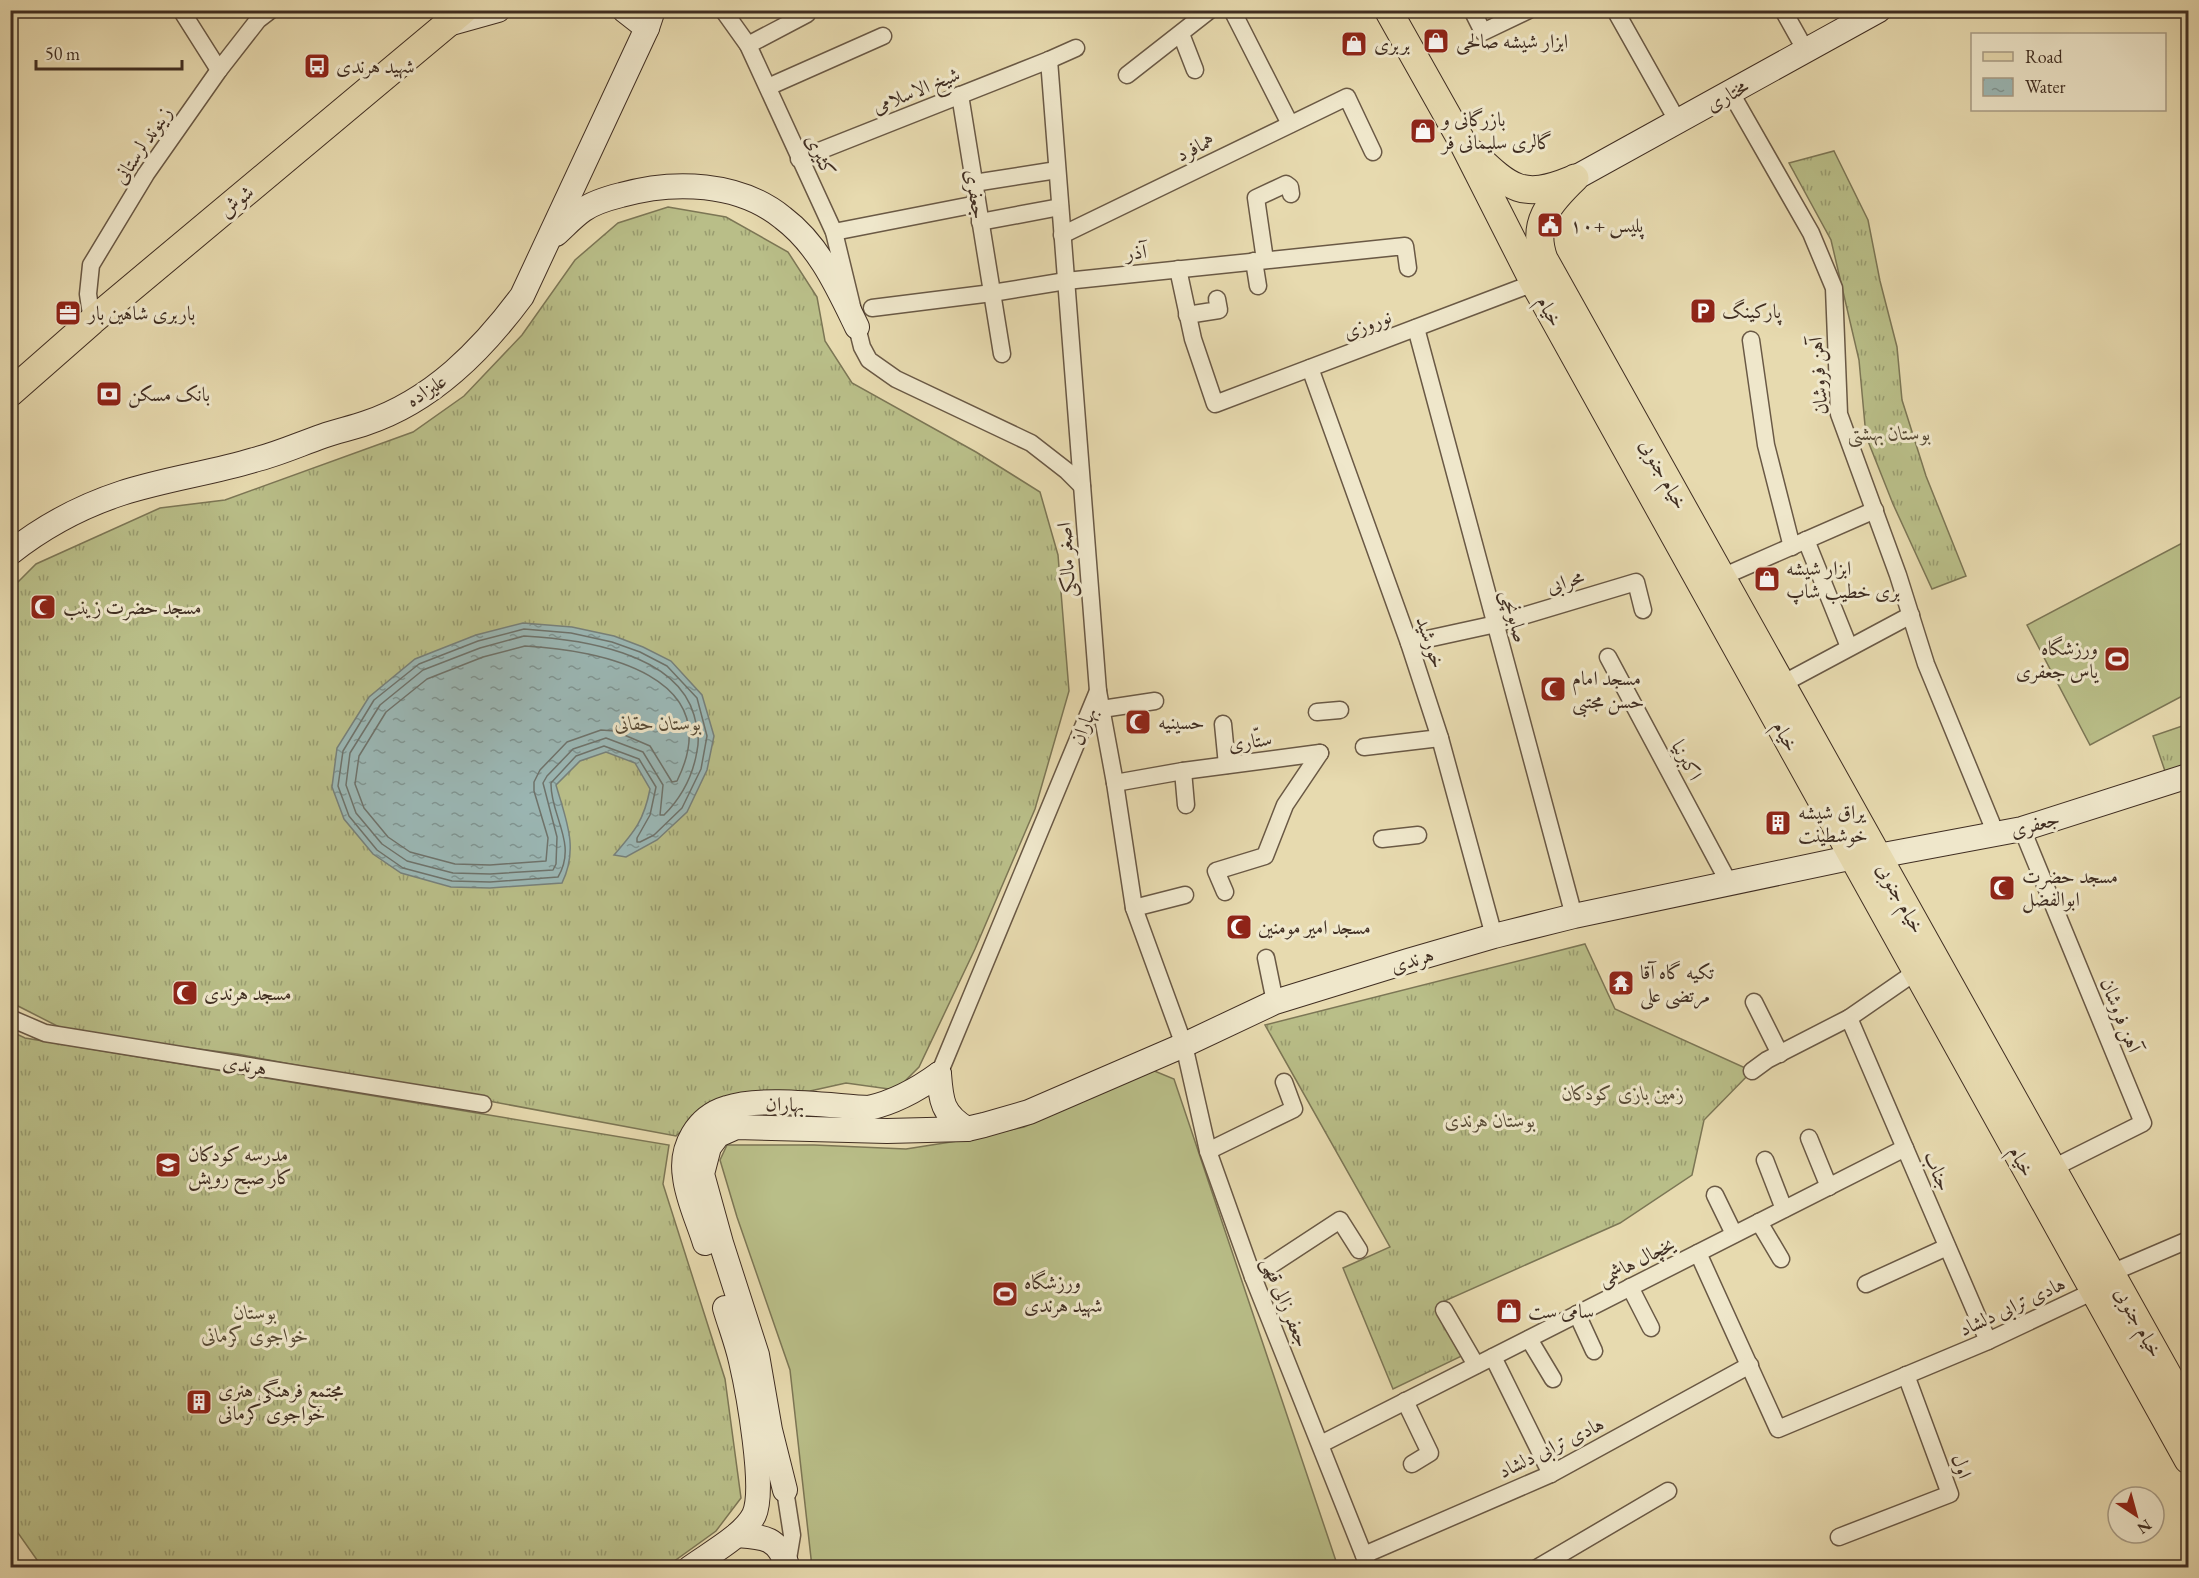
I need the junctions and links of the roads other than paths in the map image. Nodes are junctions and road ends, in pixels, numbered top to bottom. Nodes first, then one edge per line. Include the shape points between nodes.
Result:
1 (181, 10) edge
2 (271, 10) edge
3 (498, 10) edge
4 (624, 10) edge
5 (723, 10) edge
6 (1210, 10) edge
7 (1232, 10) edge
8 (1388, 10) edge
9 (1472, 10) edge
10 (1529, 10) edge
11 (1616, 10) edge
12 (1783, 10) edge
13 (1879, 10) edge
14 (807, 14) dead end
15 (456, 17) edge
16 (650, 19) edge
17 (1181, 34) junction
18 (883, 36) dead end
19 (748, 45) junction
20 (1076, 48) dead end
21 (1806, 51) junction
22 (1049, 60) junction
23 (219, 70) junction
24 (1195, 70) dead end
25 (1127, 75) dead end
26 (768, 87) junction
27 (1731, 93) junction
28 (960, 95) junction
29 (1677, 122) junction
30 (1290, 124) junction
31 (1464, 145) junction
32 (1373, 152) dead end
33 (799, 159) junction
34 (1057, 170) junction
35 (1575, 178) junction
36 (974, 183) junction
37 (1291, 194) dead end
38 (977, 204) junction
39 (1060, 207) junction
40 (980, 222) junction
41 (834, 232) junction
42 (1062, 235) junction
43 (549, 239) junction
44 (1259, 260) junction
45 (1408, 268) dead end
46 (1178, 269) junction
47 (1539, 271) junction
48 (1066, 281) junction
49 (1258, 286) dead end
50 (992, 293) junction
51 (1217, 299) dead end
52 (872, 308) dead end
53 (1187, 315) junction
54 (92, 321) junction
55 (857, 327) junction
56 (1416, 328) junction
57 (1751, 340) dead end
58 (1002, 354) dead end
59 (1310, 368) junction
60 (10, 393) edge
61 (1082, 486) junction
62 (1875, 510) junction
63 (1799, 543) junction
64 (10, 553) edge
65 (1722, 577) junction
66 (1643, 610) dead end
67 (1911, 615) junction
68 (1496, 624) junction
69 (1409, 643) junction
70 (1849, 646) junction
71 (1608, 657) dead end
72 (1782, 684) junction
73 (1098, 691) junction
74 (1155, 701) dead end
75 (1102, 709) junction
76 (1340, 710) dead end
77 (1317, 712) dead end
78 (1223, 724) dead end
79 (1440, 738) junction
80 (1364, 747) dead end
81 (1227, 765) junction
82 (1183, 771) junction
83 (2188, 776) edge
84 (1115, 783) junction
85 (1186, 805) dead end
86 (2022, 829) junction
87 (1996, 834) junction
88 (1418, 835) dead end
89 (1382, 839) dead end
90 (1866, 856) junction
91 (1729, 883) junction
92 (1225, 892) dead end
93 (1185, 895) dead end
94 (1134, 908) junction
95 (1574, 916) junction
96 (1494, 936) junction
97 (1266, 958) dead end
98 (1917, 971) junction
99 (1275, 1002) junction
100 (1754, 1002) dead end
101 (10, 1018) edge
102 (1849, 1018) junction
103 (1184, 1045) junction
104 (1780, 1054) junction
105 (1752, 1071) dead end
106 (939, 1074) junction
107 (1284, 1082) dead end
108 (483, 1104) dead end
109 (967, 1129) junction
110 (1809, 1138) dead end
111 (1905, 1148) junction
112 (1208, 1151) junction
113 (1765, 1160) dead end
114 (2052, 1168) junction
115 (1829, 1186) junction
116 (1715, 1195) dead end
117 (1784, 1209) junction
118 (1759, 1222) junction
119 (1734, 1234) junction
120 (2188, 1240) edge
121 (1947, 1247) junction
122 (1359, 1250) dead end
123 (1698, 1253) junction
124 (1781, 1259) dead end
125 (1253, 1276) junction
126 (2103, 1282) junction
127 (1866, 1284) dead end
128 (1630, 1287) junction
129 (1444, 1310) dead end
130 (1577, 1314) junction
131 (1651, 1328) dead end
132 (1529, 1338) junction
133 (1988, 1341) junction
134 (1594, 1351) dead end
135 (1493, 1357) junction
136 (1476, 1365) junction
137 (1750, 1365) junction
138 (1906, 1375) junction
139 (1554, 1379) dead end
140 (1405, 1401) junction
141 (2188, 1411) edge
142 (1321, 1444) junction
143 (2188, 1460) edge
144 (1412, 1464) dead end
145 (1551, 1474) junction
146 (785, 1490) joint
147 (1668, 1491) dead end
148 (737, 1535) junction
149 (1839, 1538) dead end
150 (1367, 1561) edge
151 (785, 1566) edge
152 (690, 1568) edge
153 (1537, 1568) edge

1 - 23 street
2 - 23 street, زینوند لرستانی via 258,20
3 - 15 street
4 - 16 street
5 - 19 street, کثیری
6 - 17 street
7 - 30 street
8 - 31 main road, خیام
9 - 10 street via 1483,32
11 - 29 street
12 - 21 street
13 - 21 street, مختاری
14 - 19 street
15 - 54 main road, شوش
16 - 43 street, علیزاده
17 - 24 street
17 - 25 street
18 - 26 street
19 - 26 street, کثیری
20 - 22 street, شیخ الاسلامی
21 - 27 street, مختاری
22 - 28 street, شیخ الاسلامی
22 - 34 street, اصغر مالکی
23 - 54 street, زینوند لرستانی via 146,174 90,265 88,294
26 - 33 street, کثیری
27 - 29 street, مختاری
27 - 62 street, آهن فروشان via 1811,233 1834,288 1839,414
28 - 33 street, شیخ الاسلامی
28 - 36 street, جعفری
29 - 35 street, مختاری
30 - 32 street, همافرد via 1347,97
30 - 42 street, همافرد
31 - 35 main road via 1495,174 1522,190 1544,189
31 - 47 main road, خیام
33 - 41 street, کثیری
34 - 36 street
34 - 39 street, اصغر مالکی
35 - 47 main road, خیام via 1557,195 1539,228
36 - 38 street, جعفری
37 - 44 street via 1286,184 1256,198
38 - 40 street, جعفری
38 - 41 street
39 - 40 street
39 - 42 street, اصغر مالکی
40 - 50 street, جعفری
41 - 55 street, کثیری
42 - 48 street, اصغر مالکی
43 - 55 street via 584,209 605,199 658,186 734,192 759,202 799,233 833,277
43 - 64 street, علیزاده via 522,296 498,328 459,367 424,394 367,423 264,457 95,502 39,532
44 - 45 street, آذر via 1405,246
44 - 46 street, آذر
44 - 49 street
46 - 48 street, آذر
46 - 53 street
47 - 56 street, نوروزی
47 - 65 main road, خیام جنوبی
47 - 90 main road, خیام
48 - 50 street, آذر
48 - 61 street, اصغر مالکی
50 - 52 street, آذر
50 - 58 street
51 - 53 street via 1219,310
53 - 59 street, نوروزی via 1215,404
54 - 60 main road, شوش
55 - 61 street via 869,360 880,369 1030,443
56 - 59 street, نوروزی
56 - 68 street, صابونچی
57 - 63 street via 1766,445
59 - 69 street, خورشید
61 - 73 street, اصغر مالکی
62 - 63 street
62 - 67 street, آهن فروشان
63 - 65 street
63 - 70 street
65 - 72 main road, خیام جنوبی
66 - 68 street, محرابی via 1636,582
67 - 70 street
67 - 87 street, آهن فروشان via 1926,664
68 - 69 street, محرابی
68 - 95 street, صابونچی
69 - 79 street, خورشید
70 - 72 street
71 - 91 street, اکبرنیا
72 - 90 main road, خیام جنوبی
73 - 75 street, اصغر مالکی
73 - 106 street, بهاران
74 - 75 street
75 - 84 street, اصغر مالکی
76 - 77 street
78 - 81 street
79 - 80 street
79 - 96 street, خورشید
81 - 82 street, ستّاری
81 - 92 street, ستّاری via 1320,753 1285,805 1265,856 1216,871
82 - 84 street, ستّاری
82 - 85 street
83 - 86 street, جعفری
84 - 94 street, اصغر مالکی
86 - 87 street, جعفری
86 - 114 street, آهن فروشان via 2143,1123
87 - 90 street, جعفری
88 - 89 street
90 - 91 street, هرندی
90 - 98 main road, خیام
90 - 114 main road, خیام جنوبی
91 - 95 street, هرندی
93 - 94 street
94 - 103 street, اصغر مالکی
95 - 96 street, هرندی
96 - 99 street, هرندی
97 - 99 street
98 - 102 street
98 - 126 main road, خیام
99 - 103 street, هرندی
100 - 104 street
101 - 108 street, هرندی via 45,1033
102 - 104 street
102 - 111 street, جناب
103 - 109 street, هرندی via 1029,1112
103 - 112 street, جعفر زالی قهی
104 - 105 street
106 - 109 street via 943,1105 952,1120
106 - 148 street, بهاران via 901,1098 869,1108 758,1102 726,1108 690,1137 684,1177 741,1361 757,1456 754,1515
107 - 112 street via 1294,1109
109 - 146 street, بهاران via 736,1127 718,1135 709,1147 702,1174 757,1355
110 - 115 street
111 - 115 street, یخچال هاشمی
111 - 121 street, جناب
112 - 125 street, جعفر زالی قهی
113 - 117 street
114 - 126 main road, خیام جنوبی
115 - 117 street, یخچال هاشمی
116 - 119 street
117 - 118 street, یخچال هاشمی
118 - 119 street, یخچال هاشمی
118 - 124 street
119 - 123 street, یخچال هاشمی
120 - 126 street, هادی ترابی دلشاد
121 - 127 street
121 - 133 street, جناب
122 - 125 street via 1340,1220
123 - 128 street, یخچال هاشمی
123 - 137 street, هادی ترابی دلشاد
125 - 142 street, جعفر زالی قهی
126 - 133 street, هادی ترابی دلشاد
126 - 141 main road, خیام جنوبی
126 - 143 main road, خیام
128 - 130 street, یخچال هاشمی
128 - 131 street
129 - 136 street
130 - 132 street, یخچال هاشمی
130 - 134 street
132 - 135 street, یخچال هاشمی
132 - 139 street
133 - 138 street, هادی ترابی دلشاد
135 - 136 street, یخچال هاشمی
135 - 145 street
136 - 140 street, یخچال هاشمی
137 - 138 street, هادی ترابی دلشاد via 1778,1429
137 - 145 street, هادی ترابی دلشاد
138 - 149 street, اول via 1950,1494
140 - 142 street, یخچال هاشمی
140 - 144 street via 1430,1453
142 - 150 street, جعفر زالی قهی
145 - 150 street, هادی ترابی دلشاد
146 - 151 street via 792,1535
147 - 153 street
148 - 151 street via 759,1536 774,1543 782,1551
148 - 152 street, بهاران

